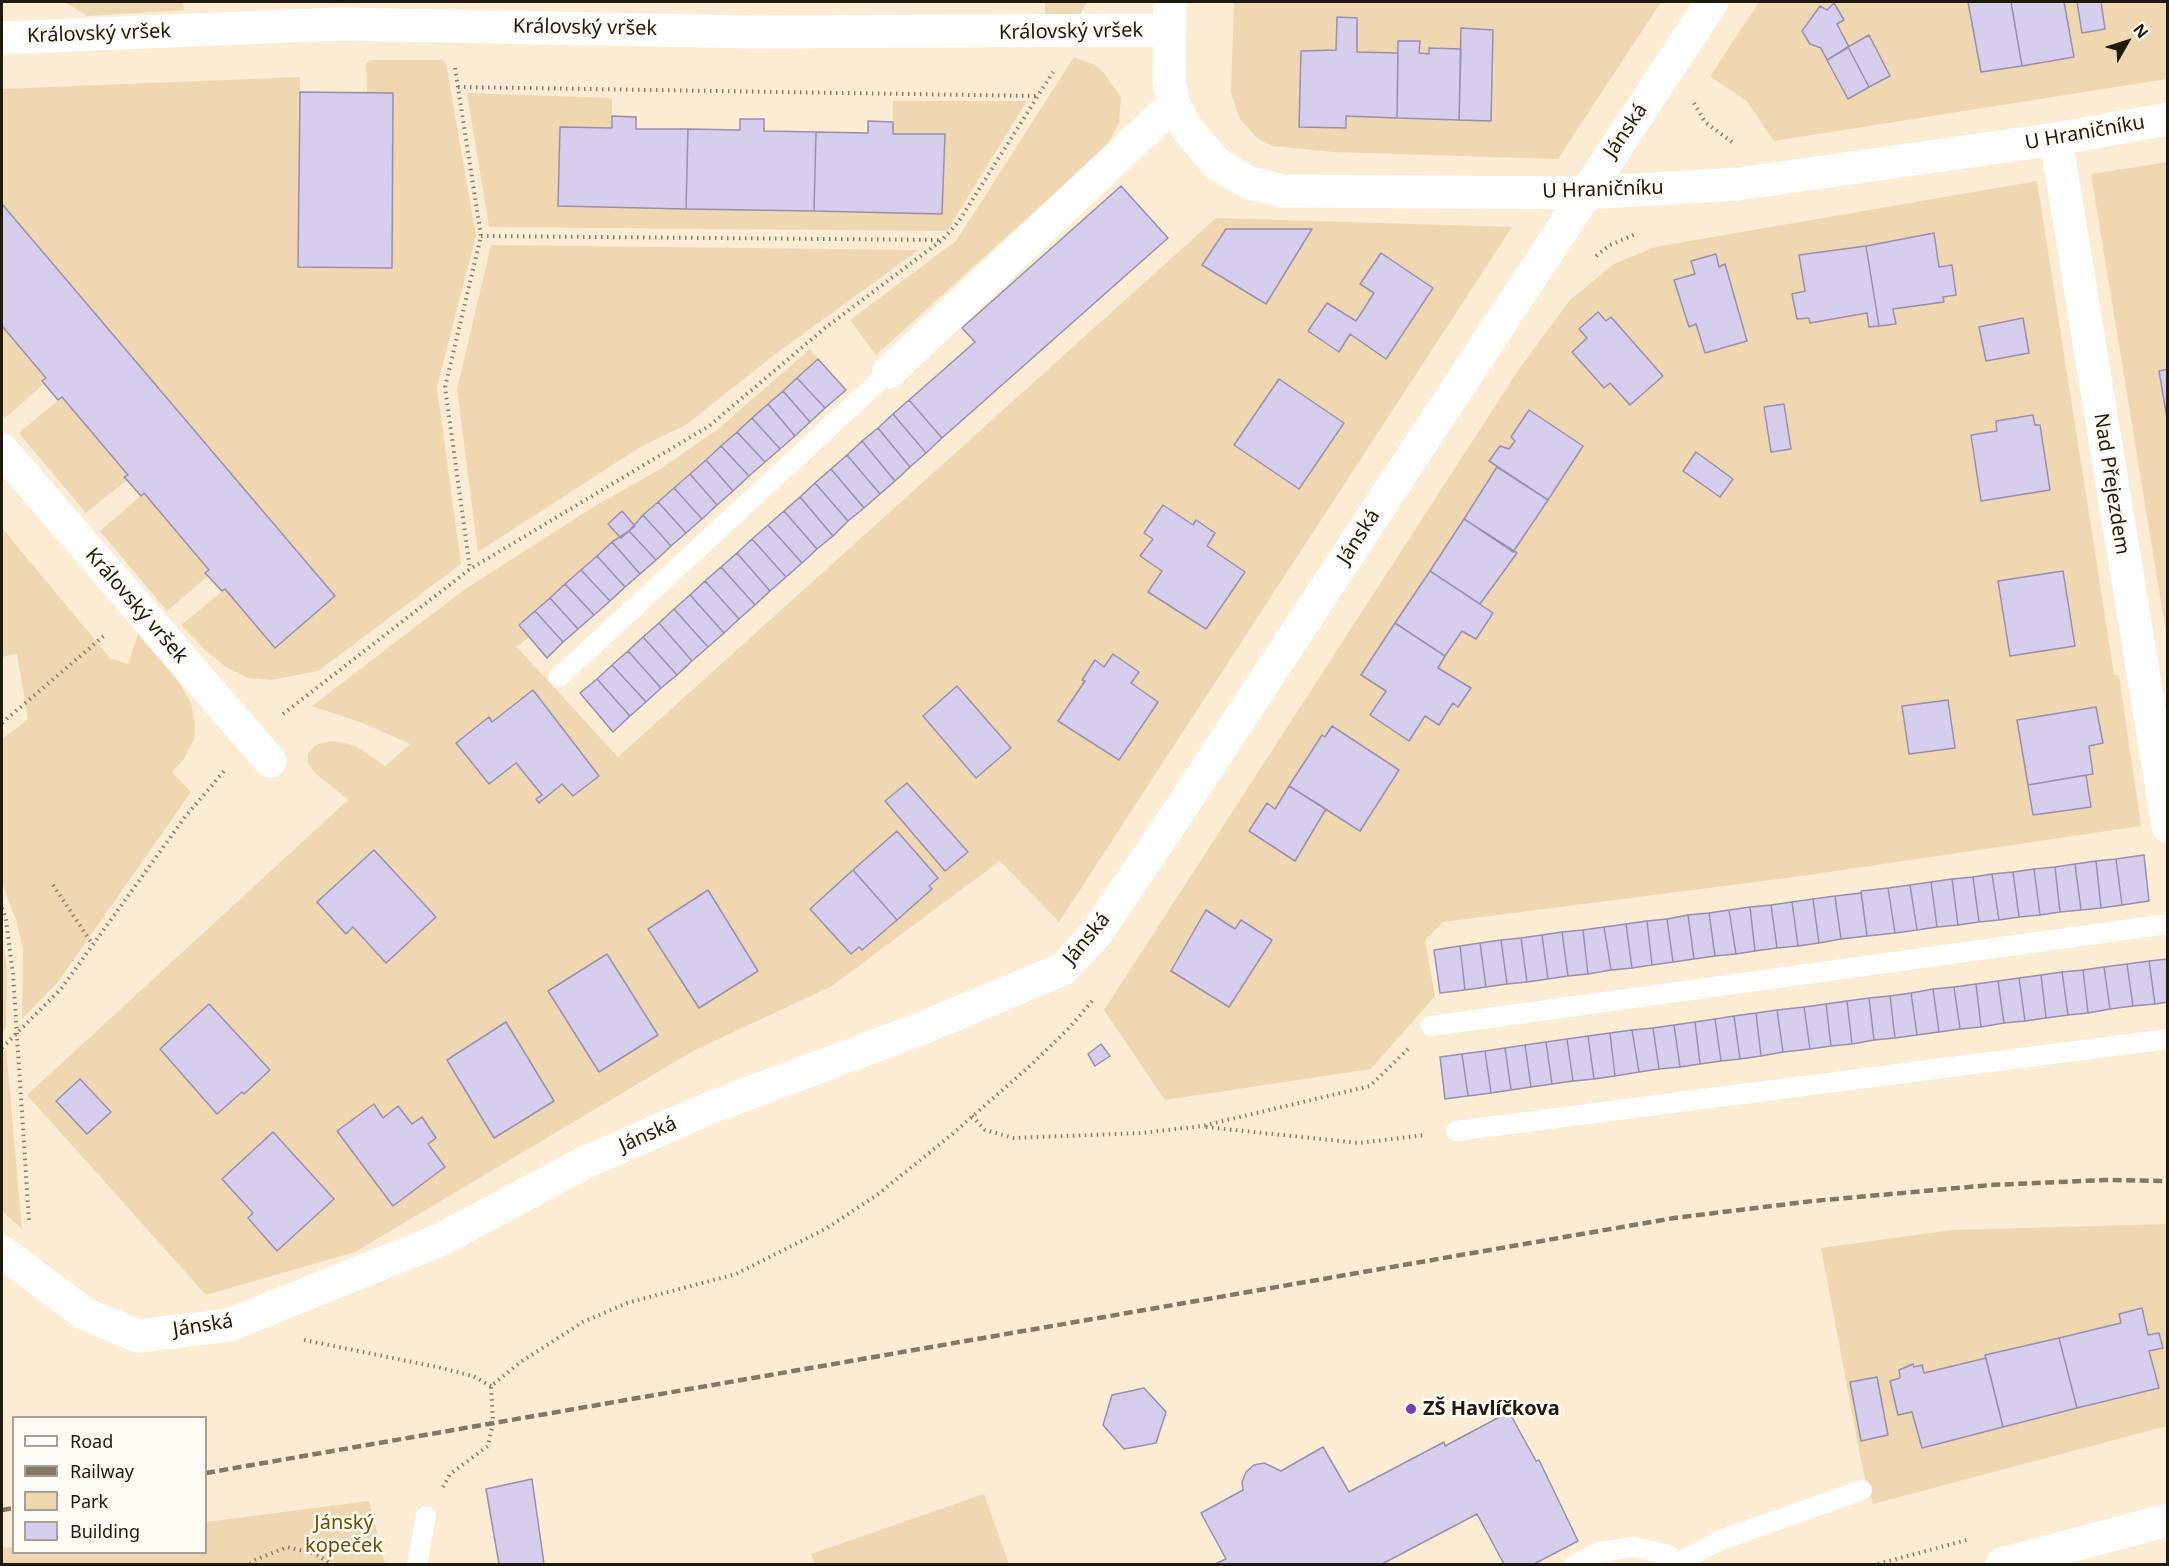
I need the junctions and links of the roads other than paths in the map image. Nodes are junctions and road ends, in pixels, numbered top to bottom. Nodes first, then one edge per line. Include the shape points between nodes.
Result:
1 (1712, 2) edge
2 (1169, 16) edge
3 (2, 38) edge
4 (1174, 104) junction
5 (2168, 119) edge
6 (2056, 139) junction
7 (1585, 193) junction
8 (889, 372) joint
9 (2, 450) edge
10 (559, 677) dead end
11 (270, 761) dead end
12 (2167, 831) edge
13 (2168, 924) edge
14 (1431, 1026) road end
15 (2168, 1039) edge
16 (1456, 1131) road end
17 (2, 1252) edge
18 (1862, 1490) dead end
19 (426, 1516) dead end
20 (2168, 1520) edge
21 (1683, 1563) edge
22 (417, 1564) edge
23 (1575, 1564) edge
24 (2002, 1564) edge

1 - 7 street, Jánská
2 - 3 street, Královský vršek via 755,32 338,24
2 - 4 street, U Hraničníku
4 - 7 street, U Hraničníku via 1185,126 1216,162 1247,182 1283,191
4 - 8 street
5 - 6 street, U Hraničníku
6 - 7 street, U Hraničníku via 1738,184
6 - 12 street, Nad Přejezdem
7 - 17 street, Jánská via 1173,820 1097,932 1063,969 920,1029 712,1107 586,1162 440,1240 229,1325 138,1336 84,1314
8 - 10 lane
9 - 11 street, Královský vršek
13 - 14 lane
15 - 16 lane
18 - 21 lane via 1720,1540
19 - 22 lane
20 - 24 street
21 - 23 lane via 1634,1547 1599,1552

